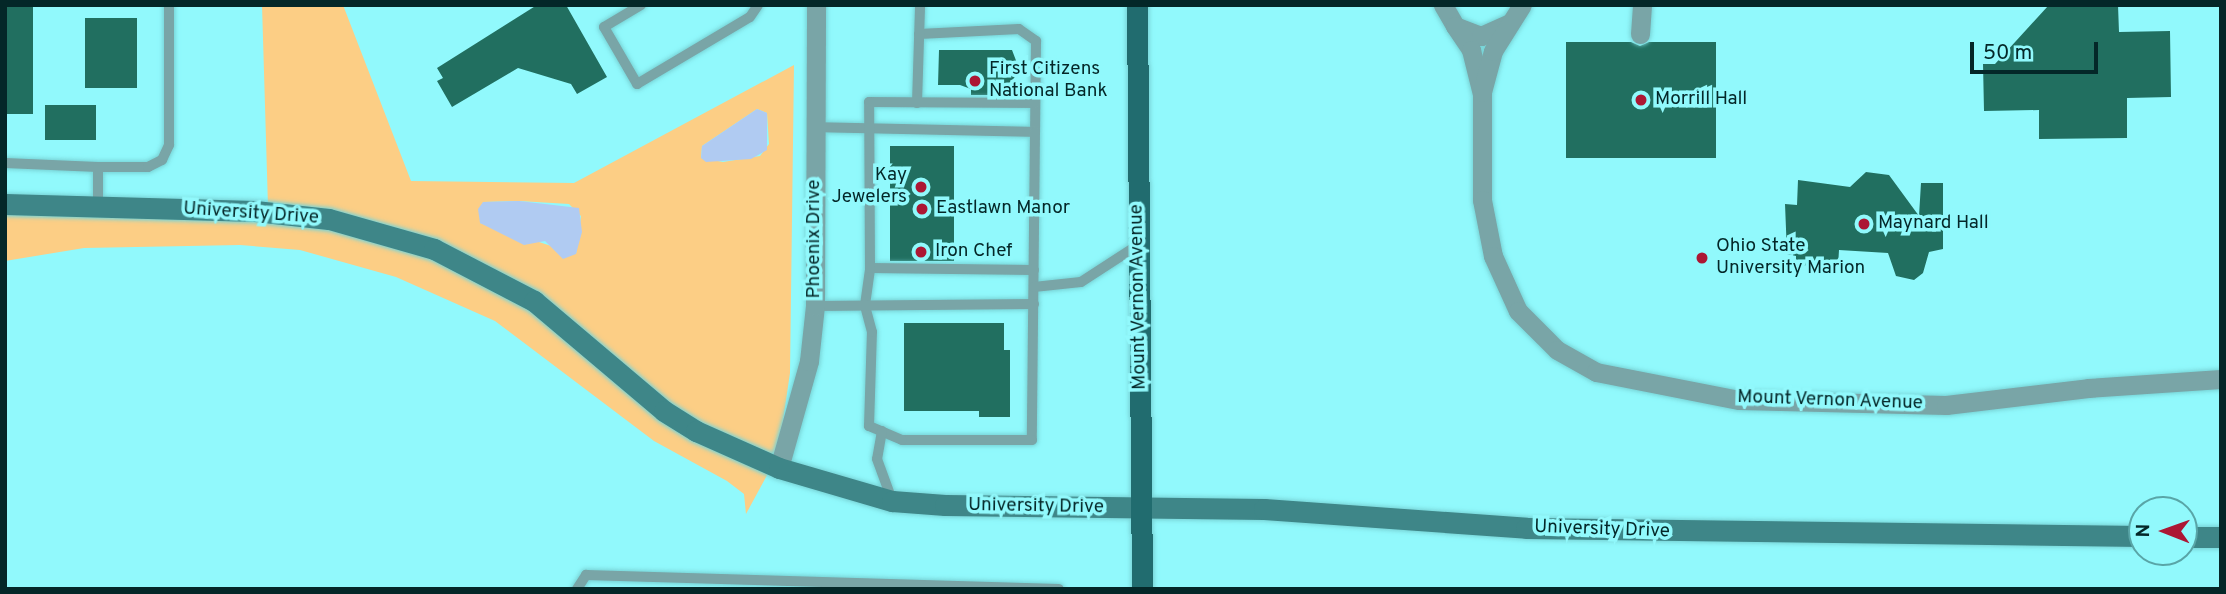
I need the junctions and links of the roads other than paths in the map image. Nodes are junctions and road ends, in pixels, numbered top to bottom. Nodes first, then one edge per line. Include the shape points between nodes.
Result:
1 (169, 5) edge
2 (641, 5) edge
3 (758, 5) edge
4 (816, 5) edge
5 (920, 5) edge
6 (1137, 5) edge
7 (1522, 5) edge
8 (1642, 5) edge
9 (1445, 11) edge
10 (1507, 24) junction
11 (919, 34) junction
12 (1640, 34) dead end
13 (1482, 94) junction
14 (917, 103) junction
15 (1035, 103) junction
16 (814, 127) junction
17 (869, 127) junction
18 (1035, 132) junction
19 (5, 163) edge
20 (99, 167) junction
21 (5, 204) edge
22 (98, 206) junction
23 (1138, 245) junction
24 (870, 268) junction
25 (1034, 270) junction
26 (1034, 287) junction
27 (1034, 304) junction
28 (865, 305) junction
29 (815, 306) junction
30 (2221, 379) edge
31 (882, 431) junction
32 (779, 468) junction
33 (892, 501) junction
34 (1141, 508) junction
35 (2128, 536) edge
36 (2198, 537) edge
37 (2221, 537) edge
38 (1011, 588) edge
39 (577, 589) edge
40 (1059, 589) edge
41 (1142, 589) edge

1 - 20 lane via 169,145 162,160 148,167
2 - 3 lane via 604,27 637,84 750,17
4 - 16 street, Phoenix Drive
5 - 11 lane
6 - 23 main road, Mount Vernon Avenue
7 - 10 street, Mount Vernon Avenue
8 - 12 street
9 - 10 street, Mount Vernon Avenue via 1481,36
9 - 13 street, Mount Vernon Avenue via 1471,50
10 - 13 street, Mount Vernon Avenue via 1493,51
11 - 14 lane
11 - 15 lane via 1019,29 1036,41
13 - 30 street, Mount Vernon Avenue via 1482,200 1493,256 1518,311 1557,350 1596,372 1738,400 1946,405 2088,388
14 - 15 lane
14 - 17 lane via 869,102
15 - 18 lane
16 - 17 lane
16 - 29 street, Phoenix Drive
17 - 18 lane
17 - 24 lane
18 - 25 lane
19 - 20 lane
20 - 22 lane
21 - 22 street, University Drive
22 - 32 street, University Drive via 255,211 329,219 434,249 534,301 664,411 742,455
23 - 26 lane via 1071,286
23 - 34 main road, Mount Vernon Avenue
24 - 25 lane
24 - 28 lane
25 - 26 lane
26 - 27 lane
27 - 28 lane
27 - 31 lane via 1032,440 902,440
28 - 29 lane
28 - 31 lane via 872,332 869,426
29 - 32 street, Phoenix Drive via 809,361
31 - 33 lane via 877,459
32 - 33 street, University Drive
33 - 34 street, University Drive
34 - 35 street, University Drive via 1264,509 1526,528
34 - 41 main road, Mount Vernon Avenue
36 - 37 street
38 - 39 lane via 586,575
38 - 40 lane

